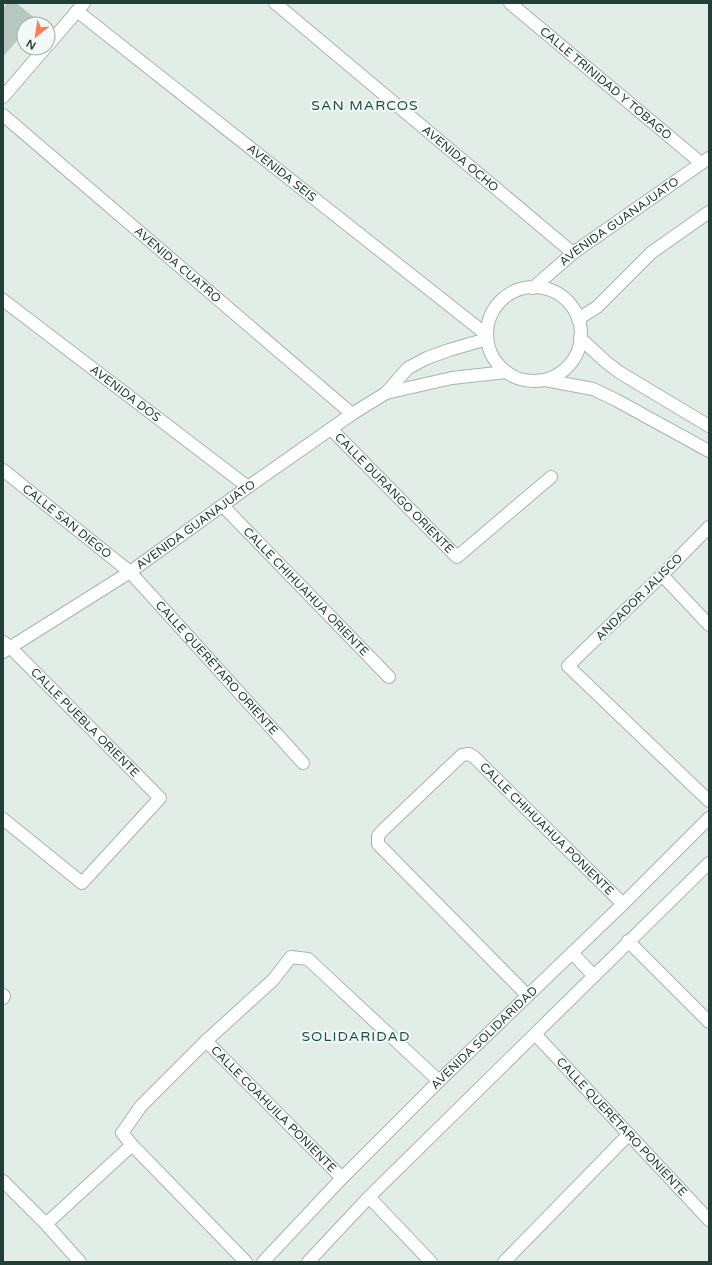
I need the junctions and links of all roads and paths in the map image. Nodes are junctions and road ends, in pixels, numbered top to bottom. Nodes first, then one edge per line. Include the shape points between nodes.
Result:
1 (275, 3) edge
2 (510, 3) edge
3 (81, 7) edge
4 (56, 36) edge
5 (38, 56) edge
6 (3, 97) edge
7 (3, 115) edge
8 (705, 161) edge
9 (709, 212) edge
10 (573, 253) junction
11 (533, 288) junction
12 (3, 300) edge
13 (578, 319) junction
14 (487, 337) junction
15 (580, 338) junction
16 (506, 372) junction
17 (544, 380) junction
18 (386, 393) junction
19 (352, 414) junction
20 (709, 426) edge
21 (331, 429) junction
22 (709, 451) edge
23 (3, 470) edge
24 (552, 477) dead end
25 (248, 487) junction
26 (223, 506) junction
27 (709, 527) edge
28 (130, 572) junction
29 (662, 575) junction
30 (709, 625) edge
31 (5, 647) edge
32 (390, 677) dead end
33 (303, 763) dead end
34 (709, 801) edge
35 (3, 819) edge
36 (708, 822) edge
37 (709, 863) edge
38 (623, 904) junction
39 (628, 942) junction
40 (572, 953) junction
41 (594, 976) junction
42 (527, 995) junction
43 (709, 1022) edge
44 (535, 1034) junction
45 (206, 1041) junction
46 (439, 1081) junction
47 (629, 1134) junction
48 (132, 1145) junction
49 (342, 1178) junction
50 (3, 1181) edge
51 (369, 1197) junction
52 (709, 1220) edge
53 (46, 1224) junction
54 (80, 1262) edge
55 (246, 1262) edge
56 (263, 1262) edge
57 (308, 1262) edge
58 (431, 1262) edge
59 (504, 1262) edge

1 - 10 street, AVENIDA OCHO
2 - 8 street, CALLE TRINIDAD Y TOBAGO
3 - 4 street
3 - 14 street, AVENIDA SEIS
5 - 6 street
7 - 19 street, AVENIDA CUATRO
8 - 10 street, AVENIDA GUANAJUATO
9 - 13 street via 651,253 597,307
10 - 11 street, AVENIDA GUANAJUATO
11 - 13 street via 560,296 568,302
11 - 14 street via 515,292 500,302 490,317
12 - 25 street, AVENIDA DOS
13 - 15 street
14 - 16 street via 491,354
14 - 18 street, AVENIDA GUANAJUATO via 427,358 408,368
15 - 17 street via 577,352 570,365 562,372
15 - 20 street via 619,372
16 - 17 street via 524,380
16 - 18 street, AVENIDA GUANAJUATO via 452,378
17 - 22 street via 593,389
18 - 19 street, AVENIDA GUANAJUATO
19 - 21 street, AVENIDA GUANAJUATO
21 - 24 street, CALLE DURANGO ORIENTE via 457,557
21 - 25 street, AVENIDA GUANAJUATO
23 - 28 street, CALLE SAN DIEGO
25 - 26 street, AVENIDA GUANAJUATO
26 - 28 street, AVENIDA GUANAJUATO
26 - 32 street, CALLE CHIHUAHUA ORIENTE
27 - 29 street, ANDADOR JALISCO
28 - 31 street, AVENIDA GUANAJUATO
28 - 33 street, CALLE QUERÉTARO ORIENTE
29 - 30 street
29 - 34 street, ANDADOR JALISCO via 568,666
31 - 35 street, CALLE PUEBLA ORIENTE via 160,798 82,883
36 - 38 street, AVENIDA SOLIDARIDAD
37 - 39 street
38 - 40 street, AVENIDA SOLIDARIDAD
38 - 42 street, CALLE CHIHUAHUA PONIENTE via 474,758 469,754 462,755 378,836 378,844
39 - 41 street
39 - 43 street
40 - 41 street
40 - 42 street, AVENIDA SOLIDARIDAD
41 - 44 street
42 - 46 street, AVENIDA SOLIDARIDAD
44 - 47 street, CALLE QUERÉTARO PONIENTE
44 - 51 street
45 - 46 street via 273,980 291,957 308,959
45 - 48 street via 131,1119 122,1133
45 - 49 street, CALLE COAHUILA PONIENTE
46 - 49 street, AVENIDA SOLIDARIDAD
47 - 52 street, CALLE QUERÉTARO PONIENTE
47 - 59 street
48 - 53 street
48 - 55 street
49 - 56 street, AVENIDA SOLIDARIDAD
50 - 53 street
51 - 57 street
51 - 58 street
53 - 54 street

